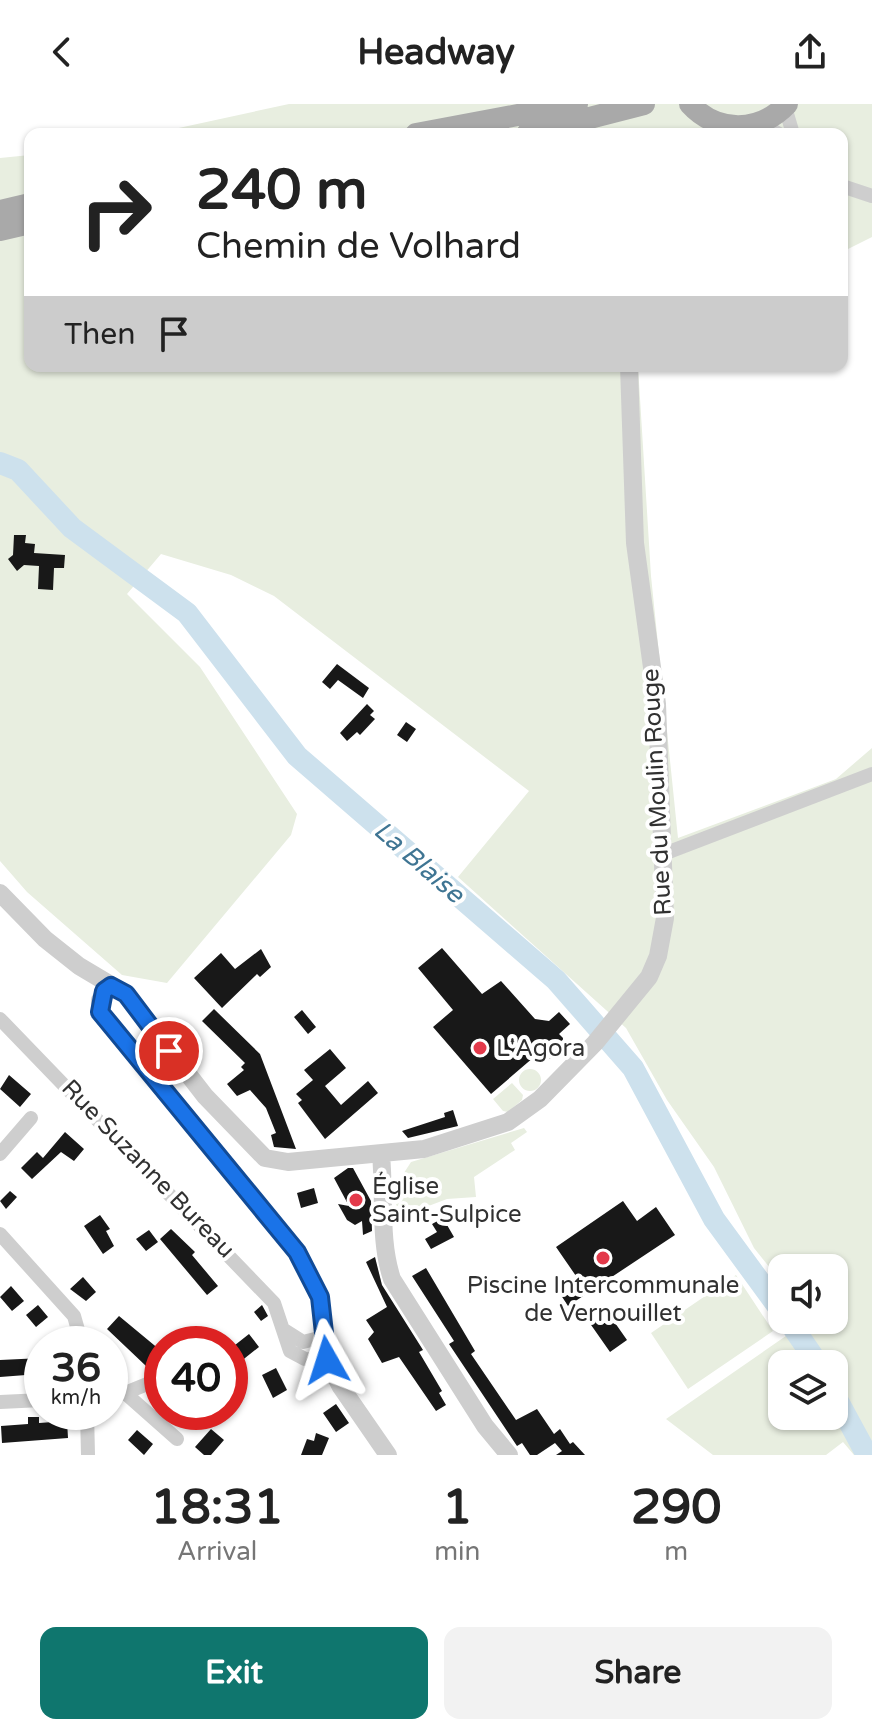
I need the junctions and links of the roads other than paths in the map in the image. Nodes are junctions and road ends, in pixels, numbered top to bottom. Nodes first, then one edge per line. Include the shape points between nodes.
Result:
1 (577, 104) edge
2 (644, 104) edge
3 (690, 104) edge
4 (786, 106) edge
5 (712, 127) edge
6 (448, 128) edge
7 (550, 128) edge
8 (733, 128) edge
9 (755, 128) edge
10 (792, 128) edge
11 (848, 188) edge
12 (872, 196) edge
13 (24, 205) edge
14 (0, 211) edge
15 (24, 224) edge
16 (0, 230) edge
17 (629, 372) edge
18 (872, 774) edge
19 (661, 855) junction
20 (0, 893) edge
21 (111, 986) junction
22 (0, 1019) edge
23 (31, 1118) dead end
24 (0, 1154) edge
25 (381, 1155) junction
26 (0, 1234) edge
27 (77, 1326) edge
28 (283, 1329) junction
29 (323, 1337) junction
30 (327, 1360) junction
31 (24, 1401) edge
32 (0, 1402) edge
33 (128, 1402) edge
34 (87, 1430) edge
35 (177, 1439) dead end
36 (88, 1455) edge
37 (388, 1455) edge
38 (509, 1455) edge

1 - 6 main road
2 - 7 main road
3 - 5 main road
4 - 9 main road
4 - 10 street
5 - 8 main road
11 - 12 street
13 - 14 main road
15 - 16 main road
17 - 19 street, Rue du Moulin Rouge via 635,543 657,704
18 - 19 street
19 - 25 street, Rue du Moulin Rouge via 665,918 658,956 649,977 595,1043 551,1089 508,1122 424,1149
20 - 21 street, Rue du Moulin Rouge via 45,939
21 - 25 street, Rue du Moulin Rouge via 126,994 205,1096 265,1158 288,1162
21 - 29 street via 100,1000 100,1012 297,1252 317,1287
22 - 28 street, Rue Suzanne Bureau via 227,1250 274,1303
23 - 24 street
25 - 38 street via 384,1255 392,1279
26 - 27 street via 74,1316
28 - 29 street via 303,1342
28 - 30 street, Rue Suzanne Bureau via 290,1351 305,1359
29 - 30 street
30 - 37 street
31 - 32 street
33 - 35 street
34 - 36 street

